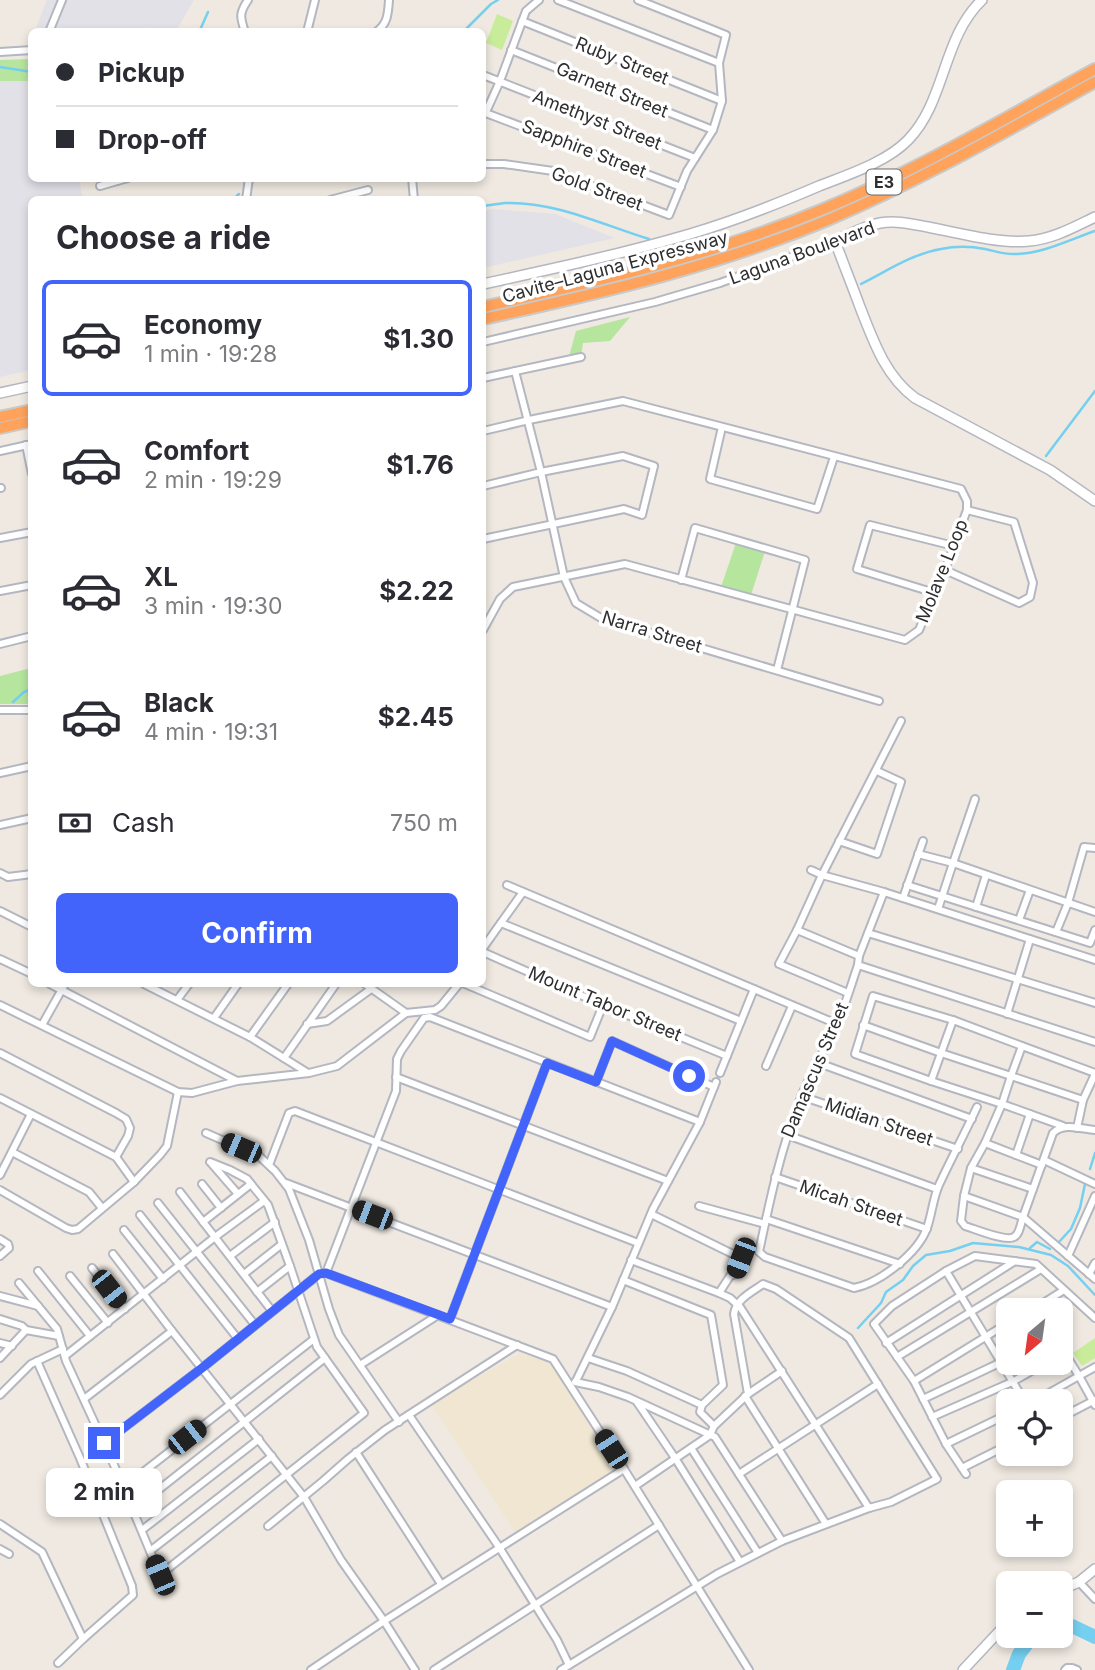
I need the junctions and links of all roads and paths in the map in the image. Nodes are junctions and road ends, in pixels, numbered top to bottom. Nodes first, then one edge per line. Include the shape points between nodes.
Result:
1 (62, 0) edge
2 (248, 0) edge
3 (315, 0) edge
4 (389, 0) edge
5 (539, 0) edge
6 (558, 0) edge
7 (638, 0) edge
8 (982, 0) edge
9 (522, 21) junction
10 (51, 28) edge
11 (244, 28) edge
12 (308, 28) edge
13 (381, 28) edge
14 (28, 50) edge
15 (511, 50) junction
16 (0, 52) edge
17 (719, 63) junction
18 (1095, 69) edge
19 (486, 76) edge
20 (500, 81) junction
21 (1095, 82) edge
22 (722, 101) junction
23 (486, 110) edge
24 (486, 112) edge
25 (713, 130) junction
26 (695, 158) junction
27 (486, 164) edge
28 (111, 182) edge
29 (100, 186) dead end
30 (681, 187) junction
31 (368, 190) dead end
32 (345, 196) edge
33 (1095, 217) edge
34 (835, 241) junction
35 (486, 283) edge
36 (486, 306) edge
37 (486, 318) edge
38 (486, 341) edge
39 (581, 357) dead end
40 (515, 371) junction
41 (486, 377) edge
42 (28, 387) edge
43 (0, 393) edge
44 (28, 411) edge
45 (0, 417) edge
46 (529, 420) junction
47 (28, 422) edge
48 (722, 427) junction
49 (0, 428) edge
50 (486, 430) edge
51 (28, 445) edge
52 (0, 451) edge
53 (834, 457) junction
54 (541, 472) junction
55 (486, 485) edge
56 (1095, 500) edge
57 (967, 510) junction
58 (552, 524) junction
59 (28, 533) edge
60 (0, 538) edge
61 (486, 538) edge
62 (954, 546) junction
63 (945, 570) junction
64 (564, 577) junction
65 (681, 580) junction
66 (28, 586) edge
67 (0, 591) edge
68 (935, 593) junction
69 (792, 610) junction
70 (486, 617) edge
71 (28, 637) edge
72 (0, 644) edge
73 (777, 670) junction
74 (879, 701) dead end
75 (0, 710) edge
76 (28, 710) edge
77 (901, 721) dead end
78 (28, 767) edge
79 (877, 771) junction
80 (0, 773) edge
81 (975, 799) dead end
82 (28, 819) edge
83 (0, 825) edge
84 (839, 841) junction
85 (923, 841) dead end
86 (1095, 848) edge
87 (918, 854) junction
88 (953, 863) junction
89 (811, 870) dead end
90 (0, 873) edge
91 (986, 874) junction
92 (28, 875) edge
93 (822, 875) junction
94 (507, 885) dead end
95 (907, 885) junction
96 (1030, 890) junction
97 (523, 892) junction
98 (884, 892) junction
99 (942, 896) junction
100 (903, 898) junction
101 (1068, 903) junction
102 (976, 907) junction
103 (938, 909) junction
104 (0, 911) edge
105 (1095, 912) edge
106 (1019, 920) junction
107 (501, 923) junction
108 (28, 925) edge
109 (797, 930) junction
110 (1095, 930) edge
111 (1056, 932) junction
112 (868, 933) junction
113 (1030, 939) junction
114 (486, 946) edge
115 (486, 951) edge
116 (859, 956) junction
117 (0, 959) edge
118 (1095, 960) edge
119 (858, 965) junction
120 (28, 972) edge
121 (1018, 979) junction
122 (63, 987) edge
123 (66, 987) edge
124 (150, 987) edge
125 (187, 987) edge
126 (236, 987) edge
127 (286, 987) edge
128 (334, 987) edge
129 (367, 987) edge
130 (369, 987) edge
131 (459, 987) edge
132 (469, 987) edge
133 (754, 989) junction
134 (848, 993) junction
135 (177, 1000) junction
136 (1095, 1003) edge
137 (0, 1005) edge
138 (603, 1005) junction
139 (792, 1006) junction
140 (406, 1013) junction
141 (1007, 1014) junction
142 (214, 1018) junction
143 (953, 1020) junction
144 (741, 1021) junction
145 (307, 1024) junction
146 (837, 1024) junction
147 (42, 1025) junction
148 (863, 1025) junction
149 (250, 1037) junction
150 (1095, 1042) edge
151 (1022, 1046) junction
152 (0, 1054) edge
153 (941, 1054) junction
154 (727, 1056) junction
155 (284, 1058) junction
156 (816, 1062) junction
157 (547, 1063) junction
158 (766, 1066) dead end
159 (309, 1073) junction
160 (720, 1073) dead end
161 (1095, 1073) edge
162 (1011, 1076) junction
163 (396, 1077) junction
164 (237, 1081) junction
165 (932, 1081) junction
166 (596, 1082) junction
167 (178, 1092) junction
168 (801, 1096) junction
169 (0, 1098) edge
170 (1083, 1100) junction
171 (1002, 1104) junction
172 (977, 1107) dead end
173 (31, 1114) junction
174 (1030, 1114) junction
175 (972, 1119) junction
176 (700, 1122) junction
177 (523, 1126) junction
178 (1063, 1126) junction
179 (1077, 1128) junction
180 (1095, 1130) edge
181 (206, 1133) dead end
182 (787, 1135) junction
183 (376, 1143) junction
184 (985, 1143) junction
185 (958, 1149) junction
186 (12, 1152) junction
187 (1016, 1154) junction
188 (116, 1157) junction
189 (1043, 1162) junction
190 (269, 1165) junction
191 (971, 1168) junction
192 (0, 1175) edge
193 (775, 1177) junction
194 (134, 1181) junction
195 (668, 1181) junction
196 (284, 1183) junction
197 (202, 1184) dead end
198 (251, 1184) junction
199 (1095, 1184) edge
200 (937, 1189) junction
201 (1033, 1189) junction
202 (0, 1190) edge
203 (499, 1190) junction
204 (180, 1192) dead end
205 (239, 1194) junction
206 (964, 1196) junction
207 (1095, 1196) edge
208 (264, 1201) junction
209 (158, 1203) dead end
210 (699, 1206) dead end
211 (351, 1207) junction
212 (102, 1208) junction
213 (221, 1208) junction
214 (651, 1213) junction
215 (140, 1215) dead end
216 (1023, 1217) junction
217 (765, 1221) junction
218 (203, 1222) junction
219 (275, 1222) junction
220 (927, 1229) junction
221 (124, 1230) dead end
222 (215, 1237) junction
223 (0, 1240) edge
224 (638, 1243) junction
225 (282, 1244) junction
226 (197, 1252) junction
227 (113, 1254) dead end
228 (474, 1254) junction
229 (0, 1256) edge
230 (230, 1256) junction
231 (1068, 1256) junction
232 (631, 1260) junction
233 (1016, 1261) junction
234 (1095, 1263) edge
235 (900, 1264) junction
236 (179, 1266) junction
237 (290, 1266) junction
238 (92, 1268) dead end
239 (1041, 1269) junction
240 (38, 1271) dead end
241 (946, 1271) junction
242 (323, 1273) junction
243 (244, 1274) junction
244 (70, 1276) dead end
245 (1092, 1277) edge
246 (163, 1279) junction
247 (623, 1280) junction
248 (19, 1283) dead end
249 (298, 1290) junction
250 (1064, 1290) junction
251 (257, 1292) junction
252 (719, 1293) junction
253 (144, 1294) junction
254 (961, 1295) junction
255 (0, 1296) edge
256 (1053, 1298) edge
257 (738, 1304) junction
258 (38, 1306) junction
259 (612, 1307) junction
260 (125, 1309) junction
261 (272, 1311) junction
262 (971, 1311) junction
263 (438, 1315) junction
264 (1095, 1318) edge
265 (0, 1319) edge
266 (450, 1319) junction
267 (108, 1323) junction
268 (255, 1325) junction
269 (26, 1329) junction
270 (996, 1330) edge
271 (172, 1331) junction
272 (59, 1336) junction
273 (90, 1336) junction
274 (985, 1336) junction
275 (238, 1339) junction
276 (314, 1339) junction
277 (0, 1343) edge
278 (886, 1343) junction
279 (517, 1345) junction
280 (12, 1346) junction
281 (996, 1350) edge
282 (64, 1353) junction
283 (897, 1357) junction
284 (0, 1358) edge
285 (325, 1358) junction
286 (588, 1358) junction
287 (37, 1361) junction
288 (360, 1365) junction
289 (996, 1365) edge
290 (1095, 1367) edge
291 (202, 1368) junction
292 (1073, 1368) edge
293 (782, 1371) junction
294 (1010, 1376) edge
295 (1023, 1376) edge
296 (1079, 1376) junction
297 (576, 1381) junction
298 (914, 1381) junction
299 (1012, 1382) junction
300 (568, 1383) junction
301 (878, 1384) junction
302 (1017, 1389) edge
303 (1056, 1389) edge
304 (0, 1395) edge
305 (746, 1395) junction
306 (84, 1399) junction
307 (923, 1399) junction
308 (637, 1402) junction
309 (1094, 1402) edge
310 (230, 1404) junction
311 (702, 1405) junction
312 (1073, 1412) edge
313 (409, 1416) junction
314 (932, 1417) junction
315 (996, 1420) edge
316 (244, 1422) junction
317 (399, 1422) junction
318 (817, 1424) junction
319 (714, 1426) junction
320 (710, 1435) junction
321 (258, 1439) junction
322 (104, 1443) junction
323 (946, 1444) junction
324 (691, 1448) junction
325 (779, 1448) junction
326 (356, 1452) junction
327 (996, 1452) edge
328 (272, 1456) junction
329 (675, 1458) junction
330 (624, 1469) junction
331 (739, 1474) junction
332 (287, 1475) junction
333 (635, 1486) junction
334 (124, 1487) junction
335 (304, 1497) junction
336 (869, 1508) junction
337 (133, 1510) junction
338 (0, 1524) edge
339 (826, 1524) junction
340 (268, 1525) dead end
341 (659, 1525) junction
342 (142, 1530) junction
343 (782, 1541) junction
344 (499, 1548) junction
345 (0, 1549) edge
346 (150, 1551) junction
347 (758, 1553) junction
348 (9, 1554) dead end
349 (740, 1562) junction
350 (1095, 1569) edge
351 (1079, 1582) junction
352 (441, 1584) junction
353 (1073, 1585) edge
354 (696, 1587) junction
355 (1095, 1599) edge
356 (535, 1606) junction
357 (384, 1620) junction
358 (996, 1635) edge
359 (83, 1639) junction
360 (58, 1663) dead end
361 (569, 1665) junction
362 (1066, 1669) edge
363 (311, 1670) edge
364 (415, 1670) edge
365 (434, 1670) edge
366 (561, 1670) edge
367 (749, 1670) edge
368 (963, 1670) edge
369 (1077, 1670) edge

1 - 10 street
2 - 11 street via 240,16
3 - 12 street
4 - 13 street via 387,20
5 - 9 street
6 - 17 street
7 - 17 street via 726,35
8 - 35 main road via 958,33 924,119 891,153 765,209 692,233
9 - 15 street
9 - 22 street, Ruby Street
14 - 16 street
15 - 20 street
15 - 25 street, Garnett Street
17 - 22 street
18 - 36 highway, Cavite–Laguna Expressway / E3 via 896,176 797,219 681,260
19 - 20 street, Amethyst Street
20 - 23 street
20 - 26 street, Amethyst Street
21 - 37 highway, Cavite–Laguna Expressway / E3 via 902,186 796,233 695,268
22 - 25 street
24 - 30 street, Sapphire Street
25 - 26 street
26 - 30 street
27 - 30 street, Gold Street via 552,172 668,215
28 - 29 street
31 - 32 street
33 - 34 main road, Laguna Boulevard via 1031,241 889,222
34 - 38 street, Laguna Boulevard via 655,302
34 - 56 main road via 876,346 900,385 915,398
39 - 40 street
40 - 41 street
40 - 46 street, Narra Street
42 - 43 main road
44 - 45 highway
46 - 48 street, Molave Loop via 623,401
46 - 50 street, Molave Loop
46 - 54 street, Narra Street
47 - 49 highway
48 - 53 street, Molave Loop
48 - 53 street via 710,479 817,509
51 - 52 street
53 - 57 street, Molave Loop via 961,489
54 - 55 street
54 - 58 street, Narra Street
54 - 58 street via 624,456 654,466 642,515 624,509
57 - 62 street, Molave Loop
57 - 63 street via 1014,522 1033,583 1030,597 1019,603
58 - 61 street
58 - 64 street, Narra Street
59 - 60 street
62 - 63 street, Molave Loop
62 - 68 street via 870,525 858,569
63 - 68 street, Molave Loop
64 - 65 street, Molave Loop via 625,565
64 - 70 street, Molave Loop via 513,587
64 - 73 street, Narra Street via 576,603 601,618
65 - 69 street, Molave Loop
65 - 69 street via 695,528 805,560
66 - 67 street
68 - 69 street, Molave Loop via 919,630 905,640
69 - 73 street
71 - 72 street
73 - 74 street, Narra Street
75 - 76 street
77 - 79 street
78 - 80 street
79 - 84 street
79 - 84 street via 901,782 877,854
81 - 88 street
82 - 83 street
84 - 93 street
85 - 87 street
86 - 101 street via 1084,847
87 - 88 street
87 - 95 street
88 - 91 street
88 - 99 street
89 - 93 street
90 - 92 street via 9,877
91 - 96 street
91 - 102 street
93 - 98 street
93 - 109 street
94 - 97 street
95 - 99 street
95 - 100 street
96 - 101 street
96 - 106 street
97 - 107 street
97 - 133 street
98 - 100 street
98 - 112 street, Damascus Street
99 - 102 street
99 - 103 street
100 - 103 street
101 - 105 street
101 - 111 street
102 - 106 street
103 - 113 street
104 - 108 street
106 - 111 street
107 - 114 street
107 - 144 street
109 - 116 street
109 - 134 street via 779,964
110 - 111 street via 1090,943
112 - 116 street, Damascus Street
112 - 121 street
113 - 118 street
113 - 121 street
115 - 138 street, Mount Tabor Street
116 - 119 street, Damascus Street
117 - 120 street
119 - 134 street, Damascus Street
119 - 141 street
121 - 136 street
121 - 141 street
122 - 147 street
123 - 164 street
124 - 135 street
125 - 135 street
126 - 142 street
127 - 149 street
128 - 145 street
129 - 145 street via 327,1021
130 - 140 street
131 - 140 street via 435,1010
132 - 138 street via 590,1037
133 - 139 street
133 - 144 street
134 - 146 street, Damascus Street
135 - 142 street
137 - 147 street
138 - 154 street, Mount Tabor Street
139 - 146 street
139 - 158 street
140 - 159 street via 337,1066
141 - 150 street
142 - 149 street
143 - 148 street via 873,996
143 - 151 street
143 - 153 street
144 - 154 street
145 - 155 street
146 - 156 street, Damascus Street
147 - 167 street
148 - 153 street
148 - 165 street via 855,1054
149 - 155 street
151 - 161 street
151 - 162 street
152 - 188 street via 126,1119 128,1136
153 - 162 street
153 - 165 street
154 - 160 street
155 - 159 street
156 - 168 street, Damascus Street
156 - 175 street
157 - 163 street via 430,1017 424,1018 401,1051
157 - 166 street
157 - 177 street
159 - 164 street
161 - 170 street
162 - 170 street
162 - 171 street
163 - 177 street
163 - 183 street via 396,1091
164 - 167 street via 192,1093
165 - 171 street
166 - 176 street
166 - 176 street via 612,1041 715,1084
167 - 194 street via 167,1146
168 - 182 street, Damascus Street
168 - 185 street, Midian Street
169 - 173 street
170 - 179 street
171 - 174 street
171 - 184 street
172 - 175 street
173 - 186 street
173 - 188 street
174 - 178 street
174 - 187 street
175 - 185 street
176 - 195 street
177 - 195 street
177 - 203 street
178 - 179 street
178 - 189 street via 1053,1133
179 - 180 street
181 - 190 street
182 - 193 street, Damascus Street
182 - 200 street
183 - 190 street via 295,1111 289,1113
183 - 203 street
183 - 211 street
184 - 187 street
184 - 191 street
185 - 200 street
186 - 192 street
186 - 212 street via 89,1192
187 - 189 street
188 - 194 street
189 - 199 street
189 - 201 street
190 - 196 street
191 - 201 street
191 - 206 street
193 - 217 street, Damascus Street
193 - 220 street, Micah Street
194 - 212 street
195 - 214 street
196 - 211 street
196 - 242 street
197 - 213 street
198 - 205 street
198 - 205 street via 210,1162
198 - 208 street
200 - 220 street
201 - 216 street
202 - 212 street via 72,1230
203 - 224 street
203 - 228 street
204 - 218 street
205 - 213 street
206 - 216 street
206 - 216 street via 961,1221 965,1226 1013,1238
207 - 231 street
208 - 219 street
208 - 222 street
209 - 226 street
210 - 217 street
211 - 228 street
211 - 242 street
213 - 218 street
214 - 224 street
214 - 252 street via 741,1258
215 - 236 street
216 - 231 street
217 - 235 street
217 - 235 street, Damascus Street via 762,1255 854,1288
218 - 222 street
219 - 225 street
219 - 230 street
220 - 235 street
221 - 246 street
222 - 226 street
222 - 230 street
223 - 229 street via 9,1248
224 - 232 street
225 - 237 street
225 - 243 street
226 - 236 street
226 - 268 street
227 - 253 street
228 - 259 street
228 - 266 street
230 - 243 street
231 - 245 street
232 - 247 street
232 - 252 street
233 - 239 street
233 - 241 street via 975,1256
233 - 254 street
234 - 245 street
236 - 246 street
236 - 275 street
237 - 249 street
237 - 251 street
238 - 260 street
239 - 250 street
239 - 262 street
240 - 273 street
241 - 254 street
241 - 278 street via 891,1306 874,1324
242 - 249 street
242 - 263 street
242 - 288 street via 329,1309
243 - 251 street
244 - 267 street
246 - 253 street
247 - 259 street
247 - 311 street via 711,1315 723,1385
248 - 258 street
249 - 261 street
249 - 276 street
250 - 256 street
250 - 264 street
251 - 261 street
252 - 257 street
253 - 260 street
253 - 271 street
254 - 262 street
254 - 278 street
255 - 258 street
257 - 293 street
257 - 301 street via 763,1284 776,1289 849,1338
257 - 305 street via 734,1314
258 - 272 street
259 - 286 street
260 - 267 street
261 - 268 street
262 - 274 street
262 - 283 street
263 - 266 street
263 - 288 street
265 - 269 street
266 - 279 street
267 - 273 street
268 - 275 street
269 - 272 street
269 - 280 street
270 - 274 street
271 - 291 street
271 - 306 street
272 - 282 street
273 - 282 street
274 - 281 street
274 - 298 street
275 - 291 street
276 - 285 street
276 - 310 street
277 - 280 street
278 - 283 street
279 - 300 street via 553,1359
279 - 313 street
280 - 284 street
282 - 287 street
282 - 306 street
283 - 298 street
285 - 316 street
285 - 332 street via 364,1413
286 - 297 street
286 - 311 street
287 - 304 street
287 - 359 street via 134,1591
288 - 317 street
289 - 307 street
290 - 296 street
291 - 310 street
291 - 322 street
292 - 296 street
293 - 305 street
293 - 318 street
294 - 299 street
295 - 299 street
296 - 303 street
296 - 309 street
297 - 300 street
297 - 308 street
298 - 307 street
299 - 302 street
299 - 314 street
300 - 330 street
301 - 318 street
301 - 336 street via 937,1479
305 - 319 street
305 - 325 street
306 - 322 street
307 - 314 street
308 - 320 street
308 - 329 street
309 - 312 street
310 - 316 street
310 - 334 street
311 - 319 street via 700,1412
313 - 317 street
313 - 344 street
314 - 323 street
315 - 323 street
316 - 321 street
316 - 337 street
317 - 326 street
318 - 325 street
318 - 336 street
319 - 320 street
320 - 324 street
320 - 331 street
321 - 328 street
321 - 342 street
322 - 334 street
323 - 327 street via 964,1471
324 - 329 street
324 - 347 street
325 - 331 street
325 - 339 street
326 - 335 street
326 - 352 street
328 - 332 street
328 - 346 street
329 - 333 street
329 - 349 street
330 - 333 street
330 - 344 street
331 - 343 street
332 - 335 street
332 - 346 street via 160,1575
333 - 341 street
334 - 337 street
335 - 340 street
335 - 357 street
336 - 339 street
337 - 342 street
338 - 359 street via 42,1552
339 - 343 street
341 - 354 street
341 - 356 street
342 - 346 street
343 - 347 street
344 - 352 street
344 - 356 street
345 - 348 street
347 - 349 street
349 - 354 street
350 - 351 main road
351 - 353 main road
351 - 355 street
352 - 357 street
354 - 361 street
354 - 367 street
356 - 361 street
356 - 365 street
357 - 363 street
357 - 364 street
358 - 368 main road
359 - 360 street
361 - 366 street
362 - 369 street

